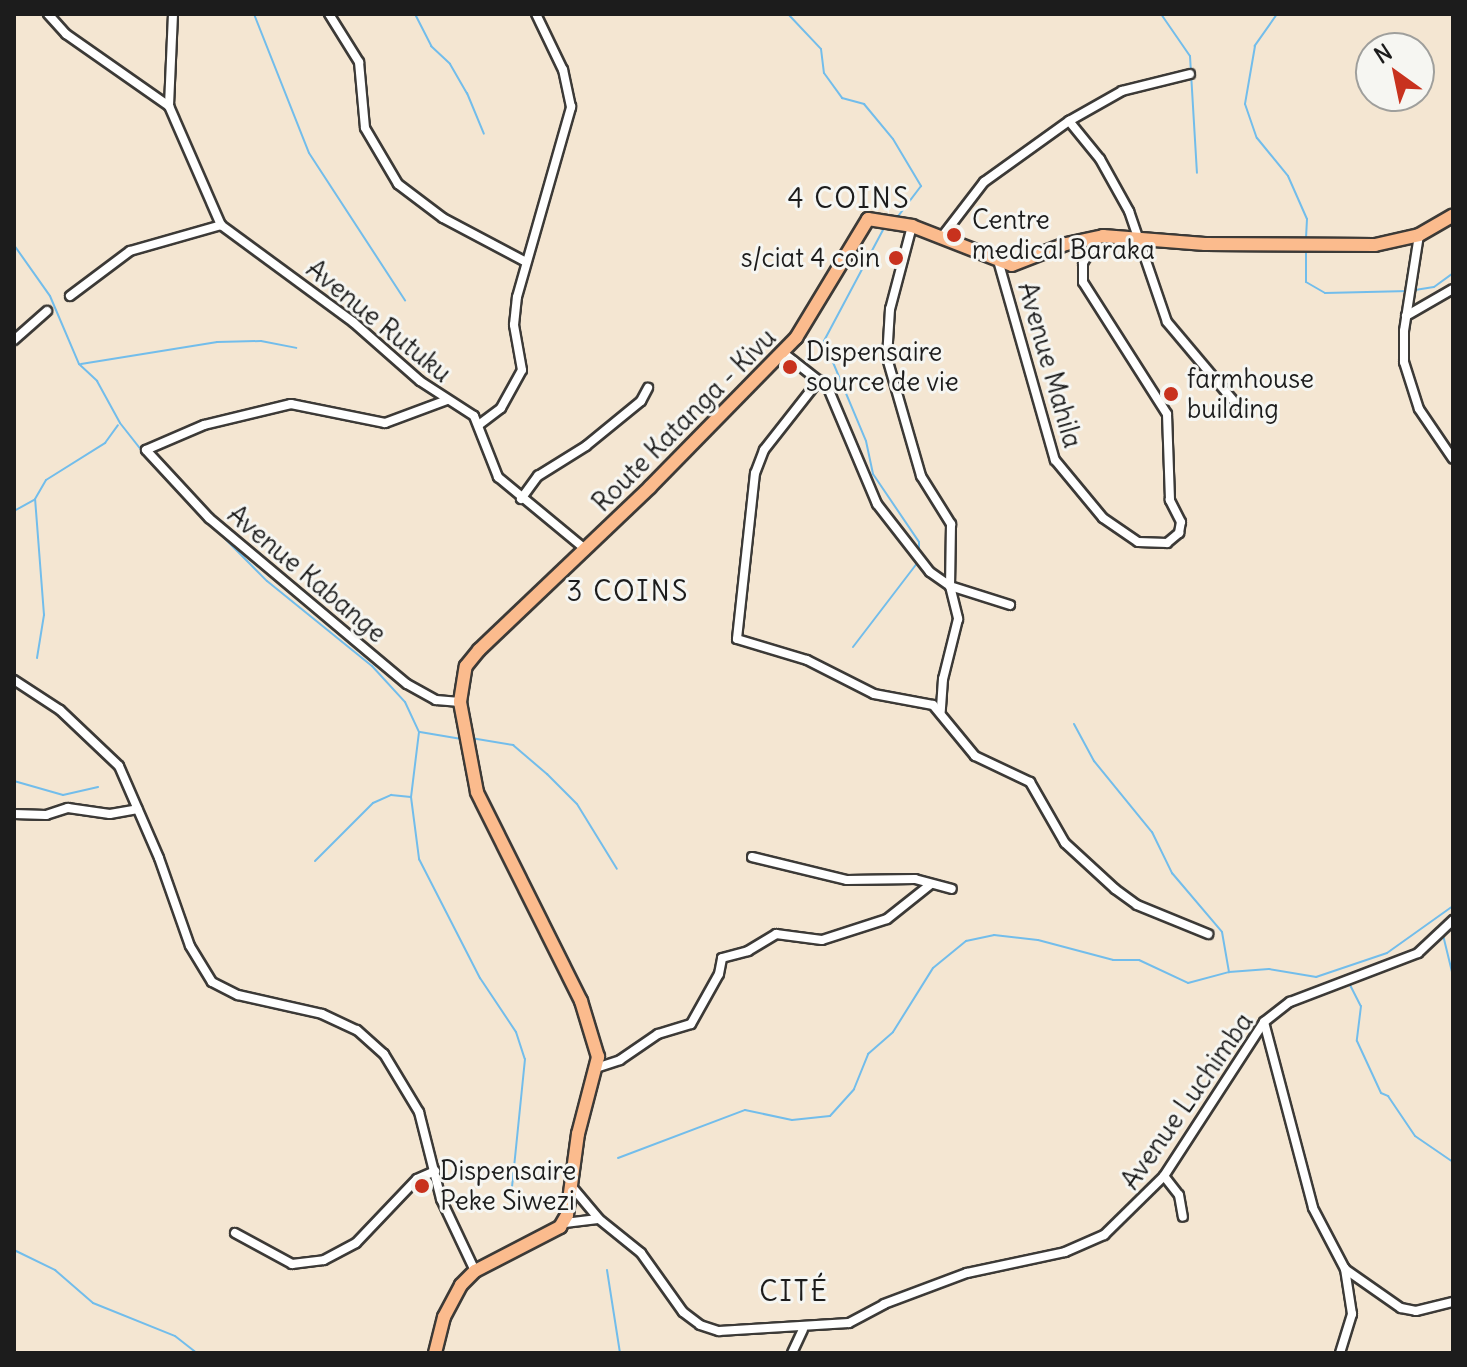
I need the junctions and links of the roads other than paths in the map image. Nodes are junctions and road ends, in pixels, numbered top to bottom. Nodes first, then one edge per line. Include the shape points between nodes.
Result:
1 (48, 14) edge
2 (173, 14) edge
3 (329, 14) edge
4 (536, 14) edge
5 (1190, 74) dead end
6 (169, 106) junction
7 (1069, 121) junction
8 (1453, 215) edge
9 (221, 225) junction
10 (912, 226) junction
11 (1419, 235) junction
12 (1099, 237) junction
13 (1141, 237) junction
14 (941, 238) junction
15 (526, 262) junction
16 (999, 264) junction
17 (1453, 289) edge
18 (70, 296) dead end
19 (47, 311) dead end
20 (1406, 316) junction
21 (14, 340) edge
22 (782, 352) junction
23 (819, 380) junction
24 (648, 388) dead end
25 (447, 400) junction
26 (1236, 404) dead end
27 (480, 424) junction
28 (1453, 459) edge
29 (521, 499) junction
30 (585, 549) junction
31 (950, 586) junction
32 (1010, 605) dead end
33 (14, 680) edge
34 (460, 702) junction
35 (941, 712) junction
36 (138, 809) junction
37 (14, 814) edge
38 (752, 857) dead end
39 (931, 884) junction
40 (952, 889) dead end
41 (1453, 920) edge
42 (1208, 934) dead end
43 (1264, 1022) junction
44 (596, 1068) junction
45 (435, 1171) junction
46 (1164, 1176) junction
47 (573, 1188) junction
48 (1183, 1217) dead end
49 (599, 1219) junction
50 (560, 1227) junction
51 (235, 1233) dead end
52 (1345, 1269) junction
53 (475, 1271) junction
54 (1453, 1302) edge
55 (803, 1329) junction
56 (435, 1353) edge
57 (792, 1353) edge
58 (1340, 1353) edge

1 - 6 street via 66,34
2 - 6 street
3 - 15 street via 359,62 365,128 398,184 443,218
4 - 15 street via 563,70 571,107
5 - 7 street via 1122,91
6 - 9 street, Avenue Rutuku
7 - 13 street via 1116,185
7 - 14 street via 984,182
8 - 11 highway
9 - 18 street via 130,251
9 - 25 street, Avenue Rutuku
10 - 14 highway, Route Katanga - Kivu
10 - 22 highway, Route Katanga - Kivu via 864,222 813,315
10 - 31 street via 890,309 887,358 921,476 951,524
11 - 13 highway via 1375,245
11 - 20 street
12 - 13 highway
12 - 16 highway via 1012,265
12 - 16 street, Avenue Mahila via 1083,263 1083,282 1166,405 1170,500 1181,522 1179,533 1167,543 1138,542 1103,518 1055,460
13 - 26 street via 1167,322
14 - 16 highway, Route Katanga - Kivu
15 - 27 street via 514,325 522,370 501,408
17 - 20 street
19 - 21 street
20 - 28 street via 1408,382
22 - 23 street
22 - 30 highway, Route Katanga - Kivu
23 - 31 street via 842,416 877,504 930,572
23 - 35 street via 764,450 755,473 734,635 759,649 807,660 856,688 933,705
24 - 29 street via 641,401 586,446 538,476
25 - 27 street, Avenue Rutuku
25 - 34 street, Avenue Kabange via 385,423 291,404 204,425 146,450 209,518 407,684 436,700
27 - 29 street via 489,461
29 - 30 street
30 - 34 highway, Route Katanga - Kivu via 479,650 466,666
31 - 32 street
31 - 35 street via 958,619
33 - 36 street via 94,740 119,766
34 - 44 highway, Route Katanga - Kivu via 483,809 581,1001 595,1043
35 - 42 street via 975,756 1036,788 1055,831 1115,889 1137,905
36 - 37 street
36 - 45 street via 205,973 227,992 322,1014 372,1042 413,1098
38 - 39 street via 847,880 915,879
39 - 40 street
39 - 44 street via 887,919 822,940 776,934 748,951 722,958 719,974 691,1024 658,1034 620,1060
41 - 43 street, Avenue Luchimba via 1418,953 1290,1002
43 - 46 street, Avenue Luchimba
43 - 52 street via 1313,1208
44 - 47 highway, Route Katanga - Kivu via 582,1114
45 - 51 street via 417,1179 356,1243 324,1260 292,1264
45 - 53 street via 450,1223
46 - 48 street via 1179,1195
46 - 55 street, Avenue Luchimba via 1134,1212 1083,1246 967,1273 849,1323
47 - 49 street, Avenue Luchimba
47 - 50 highway, Route Katanga - Kivu
49 - 50 street via 580,1217
49 - 55 street, Avenue Luchimba via 641,1253 683,1312 700,1325 719,1331
50 - 53 highway
52 - 54 street via 1385,1302 1406,1310
52 - 58 street via 1352,1314
53 - 56 highway via 453,1297
55 - 57 street

